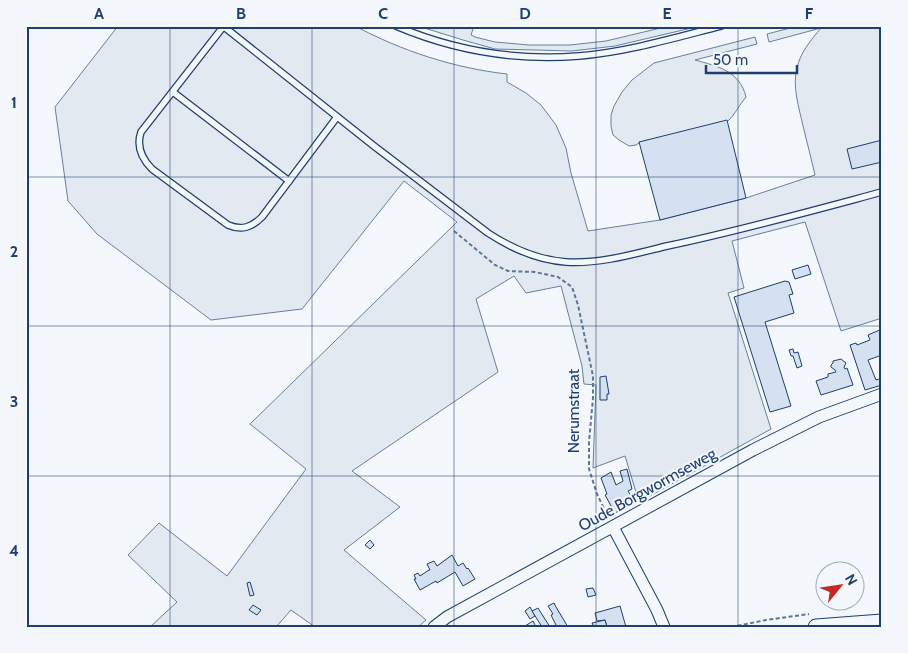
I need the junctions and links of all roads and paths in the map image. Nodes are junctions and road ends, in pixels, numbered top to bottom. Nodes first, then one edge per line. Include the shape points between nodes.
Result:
1 (396, 26) edge
2 (721, 26) edge
3 (223, 27) edge
4 (173, 92) junction
5 (337, 117) junction
6 (289, 181) junction
7 (882, 192) edge
8 (454, 231) dead end
9 (882, 394) edge
10 (613, 527) junction
11 (882, 622) edge
12 (434, 627) edge
13 (664, 627) edge
14 (816, 627) edge

1 - 2 lane via 416,35 478,52 540,57 621,50
3 - 4 lane
3 - 5 lane
4 - 6 lane
4 - 6 lane via 141,132 141,152 152,169 228,225 243,228 262,217
5 - 6 lane
5 - 7 lane via 488,234 524,252 564,262 607,259 681,244
8 - 10 path, Nerumstraat via 508,271 558,277 572,286 592,376 590,469 597,494
9 - 10 street, Oude Borgwormseweg via 819,417
10 - 12 street, Oude Borgwormseweg
10 - 13 street
11 - 14 main road

